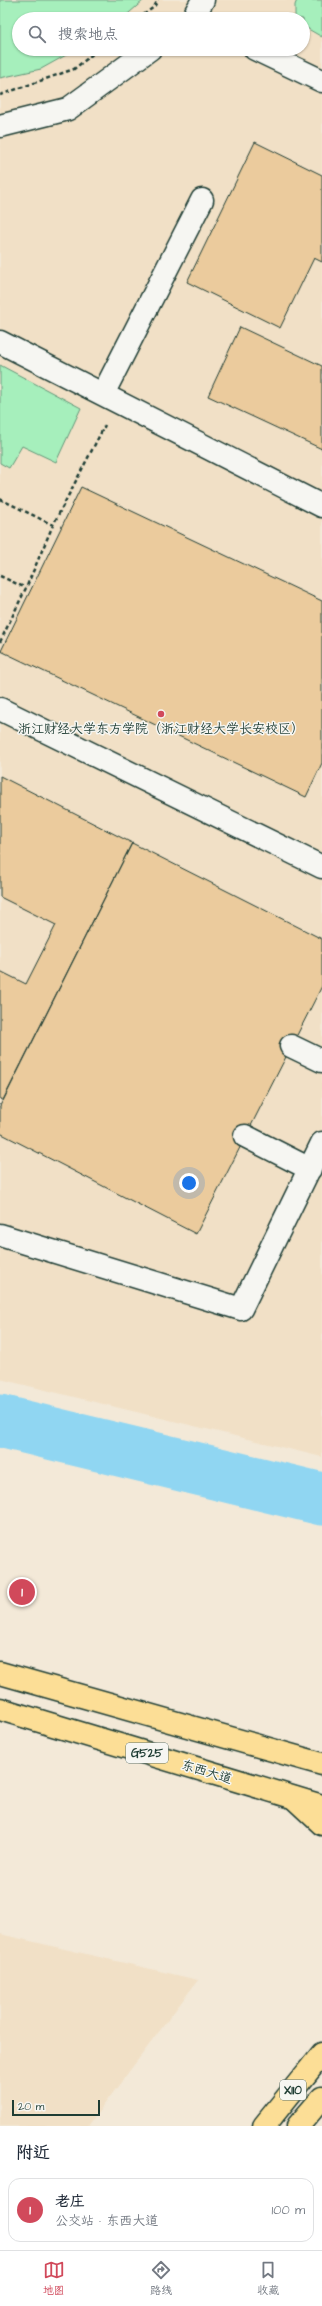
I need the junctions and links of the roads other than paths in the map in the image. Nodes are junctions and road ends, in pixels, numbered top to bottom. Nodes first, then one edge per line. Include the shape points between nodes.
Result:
1 (203, 0) edge
2 (196, 12) edge
3 (140, 56) edge
4 (270, 56) edge
5 (322, 81) edge
6 (0, 126) edge
7 (202, 200) dead end
8 (0, 342) edge
9 (103, 394) junction
10 (322, 506) edge
11 (0, 709) edge
12 (322, 867) edge
13 (291, 1046) dead end
14 (322, 1060) edge
15 (245, 1136) dead end
16 (322, 1143) edge
17 (310, 1168) junction
18 (0, 1235) edge
19 (0, 1672) edge
20 (0, 1709) edge
21 (322, 1752) edge
22 (287, 1754) junction
23 (322, 1764) edge
24 (294, 1798) junction
25 (322, 1806) edge
26 (322, 1824) edge
27 (322, 2054) edge
28 (322, 2098) edge
29 (264, 2126) edge
30 (298, 2126) edge

1 - 2 street
3 - 6 street via 68,108
4 - 5 street
7 - 9 street
8 - 9 street
9 - 10 street
11 - 12 street
13 - 14 street
15 - 17 street
16 - 17 street
17 - 18 street via 241,1309
19 - 22 main road
20 - 24 main road, 东西大道 / G525
21 - 22 main road
22 - 23 main road
24 - 25 main road, 东西大道 / G525
24 - 26 main road
27 - 29 main road, X110
28 - 30 main road, X110

